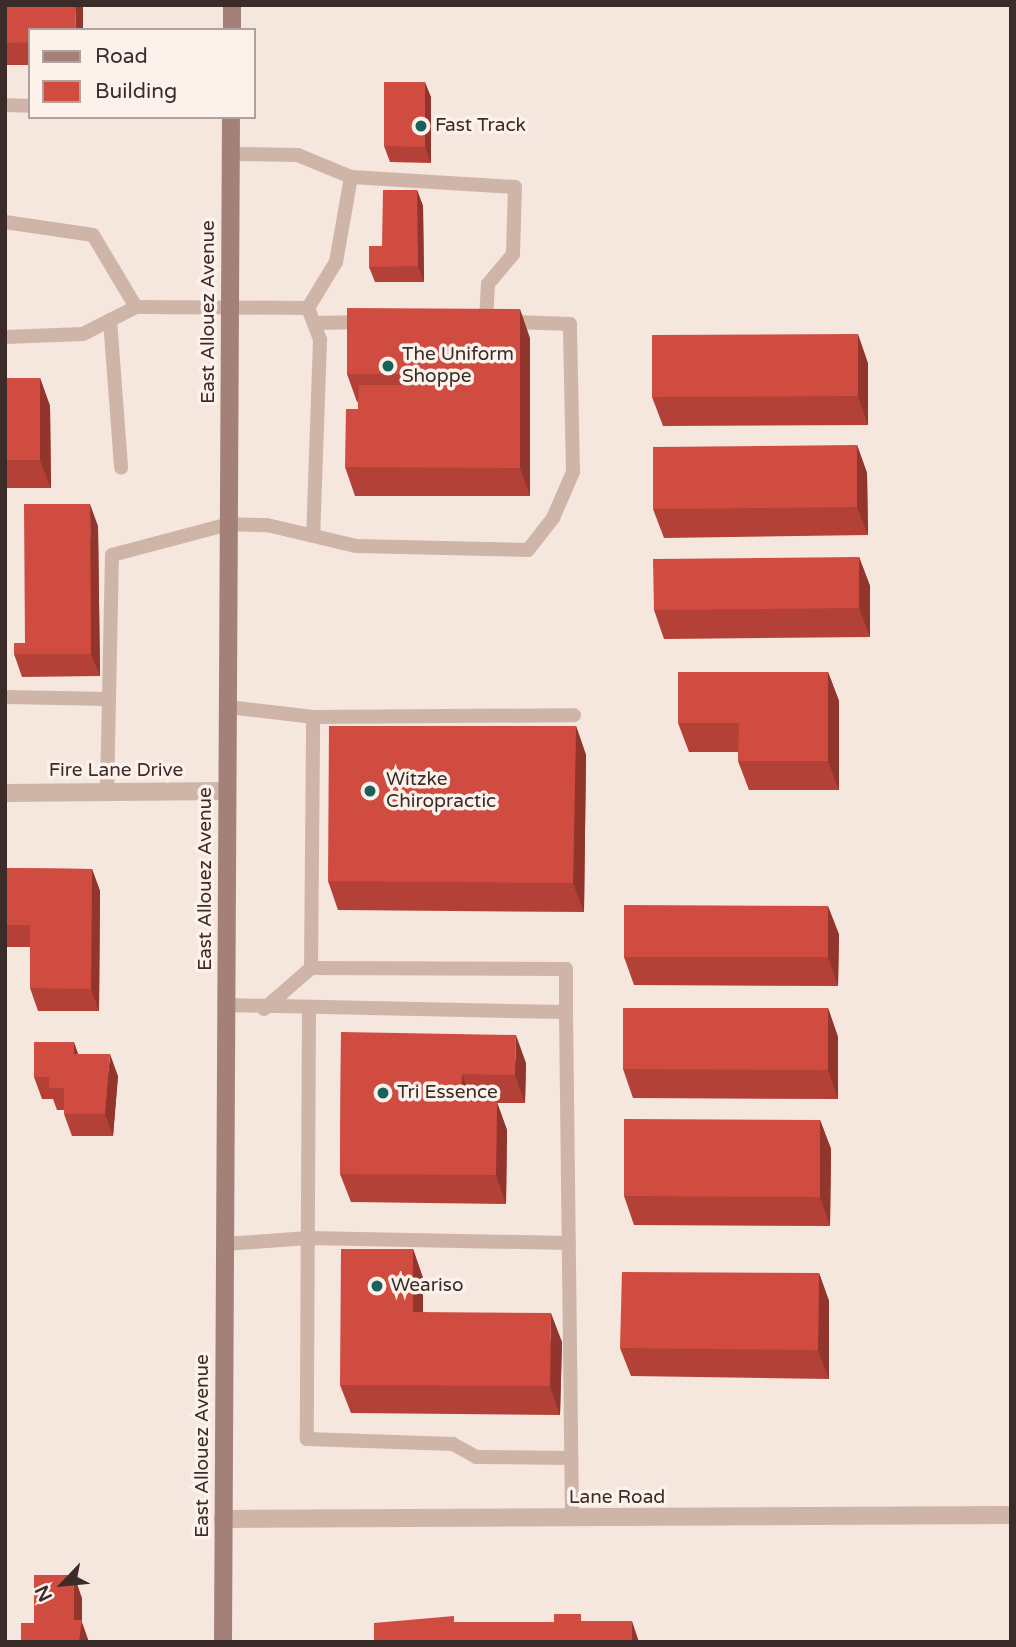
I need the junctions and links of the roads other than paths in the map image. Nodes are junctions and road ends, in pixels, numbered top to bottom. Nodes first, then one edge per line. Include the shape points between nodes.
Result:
1 (232, 5) edge
2 (232, 28) edge
3 (5, 105) edge
4 (28, 106) edge
5 (231, 119) edge
6 (231, 154) junction
7 (351, 177) junction
8 (5, 222) edge
9 (230, 306) junction
10 (136, 307) junction
11 (309, 308) junction
12 (110, 320) junction
13 (380, 322) edge
14 (314, 323) junction
15 (5, 337) edge
16 (121, 468) dead end
17 (229, 524) junction
18 (313, 536) junction
19 (5, 697) edge
20 (109, 699) junction
21 (228, 707) junction
22 (574, 715) dead end
23 (313, 717) junction
24 (227, 791) junction
25 (107, 792) junction
26 (5, 793) edge
27 (311, 968) junction
28 (226, 1005) junction
29 (264, 1009) junction
30 (309, 1009) junction
31 (566, 1013) junction
32 (308, 1238) junction
33 (569, 1243) junction
34 (225, 1244) junction
35 (571, 1458) junction
36 (1011, 1515) edge
37 (223, 1519) junction
38 (572, 1519) junction
39 (223, 1642) edge

1 - 2 street
3 - 4 lane
5 - 6 street, East Allouez Avenue
6 - 7 lane via 298,155
6 - 9 street, East Allouez Avenue
7 - 11 lane via 336,262
7 - 18 lane via 515,187 513,254 488,284 480,321 570,324 573,472 554,517 528,550 356,547
8 - 10 lane via 93,234
9 - 10 lane
9 - 11 lane
9 - 17 street, East Allouez Avenue
10 - 12 lane
11 - 14 lane
12 - 15 lane via 83,334
12 - 16 lane
13 - 14 lane
14 - 18 lane via 321,388
17 - 18 lane
17 - 20 lane via 112,555
17 - 21 street, East Allouez Avenue
19 - 20 lane
20 - 25 lane
21 - 23 lane
21 - 24 street, East Allouez Avenue
22 - 23 lane
23 - 27 lane
24 - 25 street, Fire Lane Drive
24 - 28 street, East Allouez Avenue
25 - 26 street, Fire Lane Drive
27 - 29 lane
27 - 31 lane via 566,969
28 - 29 lane
28 - 34 street, East Allouez Avenue
29 - 30 lane
30 - 31 lane
30 - 32 lane
31 - 33 lane
32 - 33 lane
32 - 34 lane
32 - 35 lane via 307,1439 453,1444 476,1457
33 - 35 lane
34 - 37 street, East Allouez Avenue
35 - 38 lane
36 - 38 street, Lane Road
37 - 38 street, Lane Road
37 - 39 street, East Allouez Avenue

